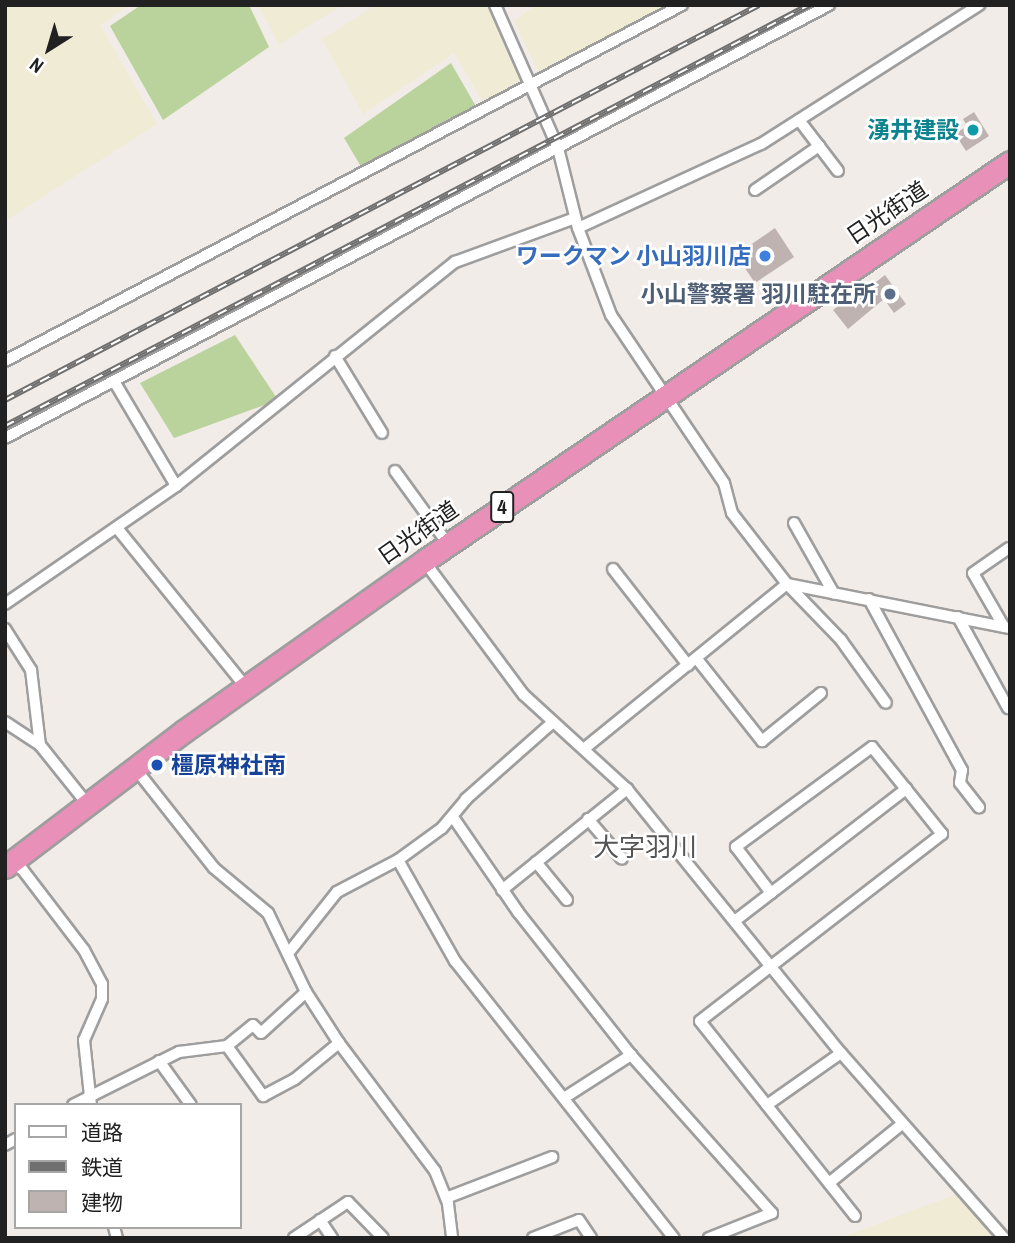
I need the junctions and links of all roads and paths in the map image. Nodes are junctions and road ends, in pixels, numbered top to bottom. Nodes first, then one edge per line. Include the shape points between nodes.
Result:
1 (495, 5) edge
2 (682, 5) edge
3 (829, 5) edge
4 (979, 5) edge
5 (531, 85) junction
6 (799, 120) junction
7 (819, 146) junction
8 (558, 148) junction
9 (1010, 162) edge
10 (838, 171) dead end
11 (755, 190) dead end
12 (576, 223) junction
13 (335, 356) junction
14 (5, 361) edge
15 (114, 381) junction
16 (667, 394) junction
17 (382, 433) dead end
18 (5, 438) edge
19 (395, 471) dead end
20 (176, 486) junction
21 (794, 523) dead end
22 (117, 528) junction
23 (448, 544) junction
24 (1009, 548) edge
25 (424, 561) junction
26 (613, 569) dead end
27 (787, 584) junction
28 (834, 594) junction
29 (869, 599) junction
30 (5, 604) edge
31 (958, 617) junction
32 (1007, 628) edge
33 (5, 629) edge
34 (693, 662) junction
35 (246, 687) junction
36 (821, 692) dead end
37 (886, 703) dead end
38 (1008, 708) dead end
39 (5, 722) edge
40 (552, 723) junction
41 (40, 745) junction
42 (585, 748) junction
43 (135, 768) junction
44 (627, 789) junction
45 (906, 789) junction
46 (88, 805) junction
47 (979, 807) dead end
48 (453, 817) junction
49 (588, 819) junction
50 (622, 859) dead end
51 (398, 860) junction
52 (536, 862) junction
53 (7, 864) edge
54 (502, 890) junction
55 (771, 893) junction
56 (567, 900) dead end
57 (736, 920) junction
58 (290, 951) junction
59 (770, 963) junction
60 (306, 992) junction
61 (338, 1043) junction
62 (227, 1046) junction
63 (841, 1053) junction
64 (631, 1055) junction
65 (159, 1061) junction
66 (564, 1098) junction
67 (90, 1100) edge
68 (190, 1103) edge
69 (767, 1105) junction
70 (902, 1124) junction
71 (552, 1157) dead end
72 (829, 1183) junction
73 (446, 1199) junction
74 (855, 1216) dead end
75 (320, 1220) junction
76 (294, 1238) edge
77 (332, 1238) edge
78 (383, 1238) edge
79 (452, 1238) edge
80 (533, 1238) edge
81 (591, 1238) edge
82 (674, 1238) edge
83 (709, 1238) edge
84 (1004, 1238) edge

1 - 5 street
2 - 5 street
3 - 8 street
4 - 6 street
5 - 8 street
5 - 14 street
6 - 7 street
6 - 12 street via 761,144
7 - 10 street
7 - 11 street
8 - 12 street
8 - 15 street
9 - 16 highway, 日光街道 / 4
12 - 13 street via 455,262
12 - 16 street via 611,315
13 - 17 street
13 - 20 street
15 - 18 street
15 - 20 street
16 - 23 highway, 日光街道 / 4
16 - 27 street via 724,483 732,513
19 - 23 street
20 - 22 street
21 - 28 street
22 - 30 street
22 - 35 street
23 - 25 highway, 日光街道 / 4
24 - 32 street via 973,573
25 - 35 highway, 日光街道 / 4
25 - 40 street via 524,695
26 - 34 street
27 - 28 street
27 - 34 street
27 - 37 street via 841,640
28 - 29 street
29 - 31 street
29 - 47 street via 962,770 960,783
31 - 32 street
31 - 38 street
33 - 41 street via 31,670
34 - 36 street via 762,741
34 - 42 street
35 - 43 highway, 日光街道 / 4
39 - 41 street
40 - 42 street
40 - 48 street via 466,799
41 - 46 street
42 - 44 street
43 - 46 highway, 日光街道 / 4
43 - 58 street via 214,868 268,913
44 - 49 street
44 - 57 street
45 - 55 street
45 - 55 street via 873,747 736,847
45 - 59 street via 942,834
46 - 53 highway, 日光街道 / 4
48 - 51 street
48 - 54 street
49 - 50 street
49 - 52 street
51 - 58 street via 337,892
51 - 66 street via 454,961
52 - 54 street
52 - 56 street
53 - 67 street via 22,869 84,950 102,984 102,999 84,1040
54 - 64 street
55 - 57 street
57 - 59 street
58 - 60 street
59 - 63 street
59 - 69 street via 700,1021
60 - 61 street
60 - 62 street via 261,1033 253,1025
61 - 62 street via 295,1079 263,1096
61 - 73 street via 427,1159
62 - 65 street via 179,1052
63 - 69 street
63 - 70 street
64 - 66 street
64 - 83 street via 772,1213
65 - 67 street
65 - 68 street
66 - 82 street
69 - 72 street
70 - 72 street
70 - 84 street
71 - 73 street
72 - 74 street
73 - 79 street
75 - 76 street
75 - 77 street
75 - 78 street via 348,1202
80 - 81 street via 579,1220

